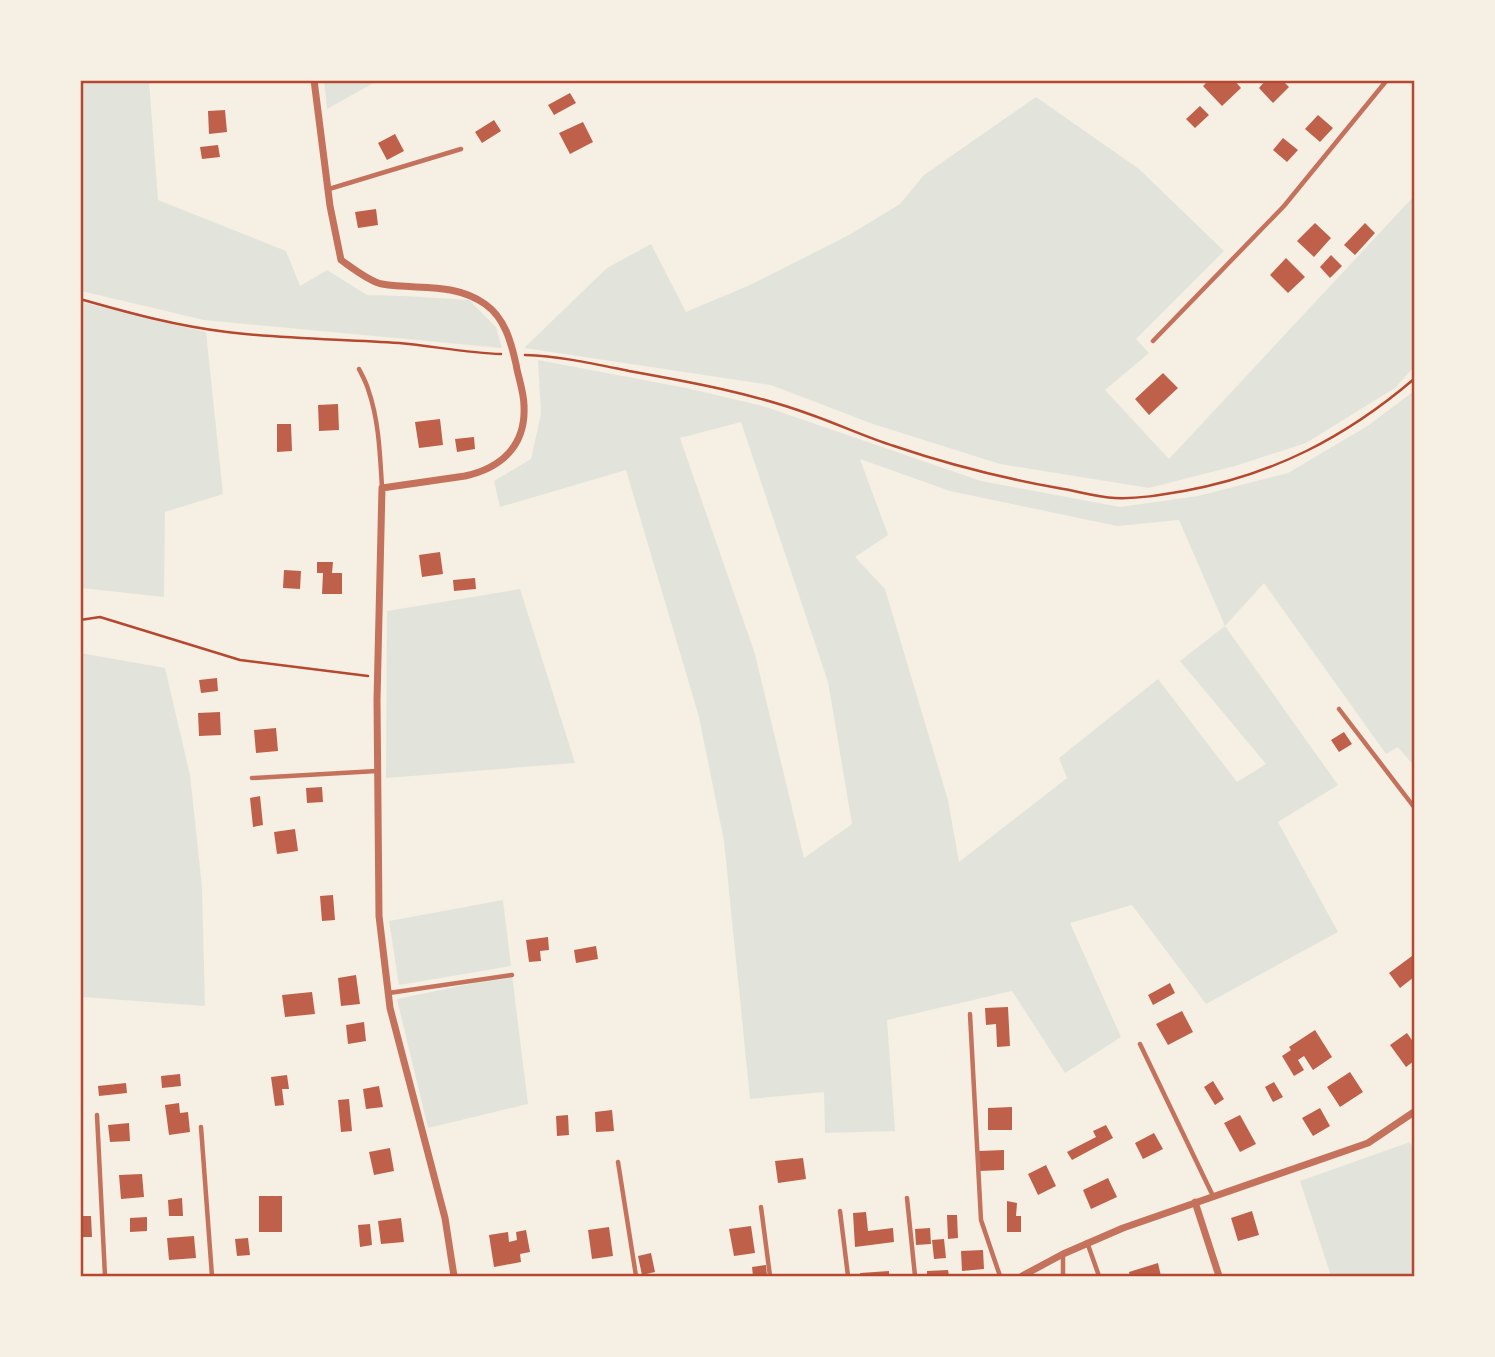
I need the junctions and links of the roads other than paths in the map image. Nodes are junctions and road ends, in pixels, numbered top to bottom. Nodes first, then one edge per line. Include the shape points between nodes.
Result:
1 (314, 80) edge
2 (1387, 80) edge
3 (461, 149) dead end
4 (328, 190) junction
5 (1153, 341) dead end
6 (359, 369) dead end
7 (382, 488) junction
8 (1339, 709) dead end
9 (378, 771) junction
10 (252, 778) dead end
11 (1415, 807) edge
12 (512, 975) dead end
13 (388, 993) junction
14 (970, 1014) dead end
15 (1140, 1044) dead end
16 (1415, 1112) edge
17 (97, 1115) dead end
18 (201, 1127) dead end
19 (618, 1162) dead end
20 (1213, 1196) junction
21 (907, 1198) dead end
22 (1195, 1202) junction
23 (761, 1207) dead end
24 (840, 1211) dead end
25 (1087, 1242) junction
26 (1063, 1254) junction
27 (105, 1276) edge
28 (212, 1276) edge
29 (454, 1276) edge
30 (636, 1276) edge
31 (770, 1276) edge
32 (848, 1276) edge
33 (915, 1276) edge
34 (1000, 1276) edge
35 (1023, 1276) edge
36 (1063, 1276) edge
37 (1099, 1276) edge
38 (1219, 1276) edge

1 - 4 street
2 - 5 lane via 1284,206
3 - 4 lane
4 - 7 street via 341,260 379,284 454,290 478,299 496,313 507,331 524,405 518,439 495,466
6 - 7 lane via 375,422
7 - 9 street
8 - 11 lane
9 - 10 lane
9 - 13 street via 379,916
12 - 13 lane
13 - 29 street via 445,1219
14 - 34 lane via 981,1220
15 - 20 lane
16 - 20 street via 1368,1143
17 - 27 lane
18 - 28 lane
19 - 30 lane
20 - 22 street
21 - 33 lane
22 - 25 street
22 - 38 street
23 - 31 lane
24 - 32 lane
25 - 26 street
25 - 37 lane
26 - 35 street
26 - 36 lane

